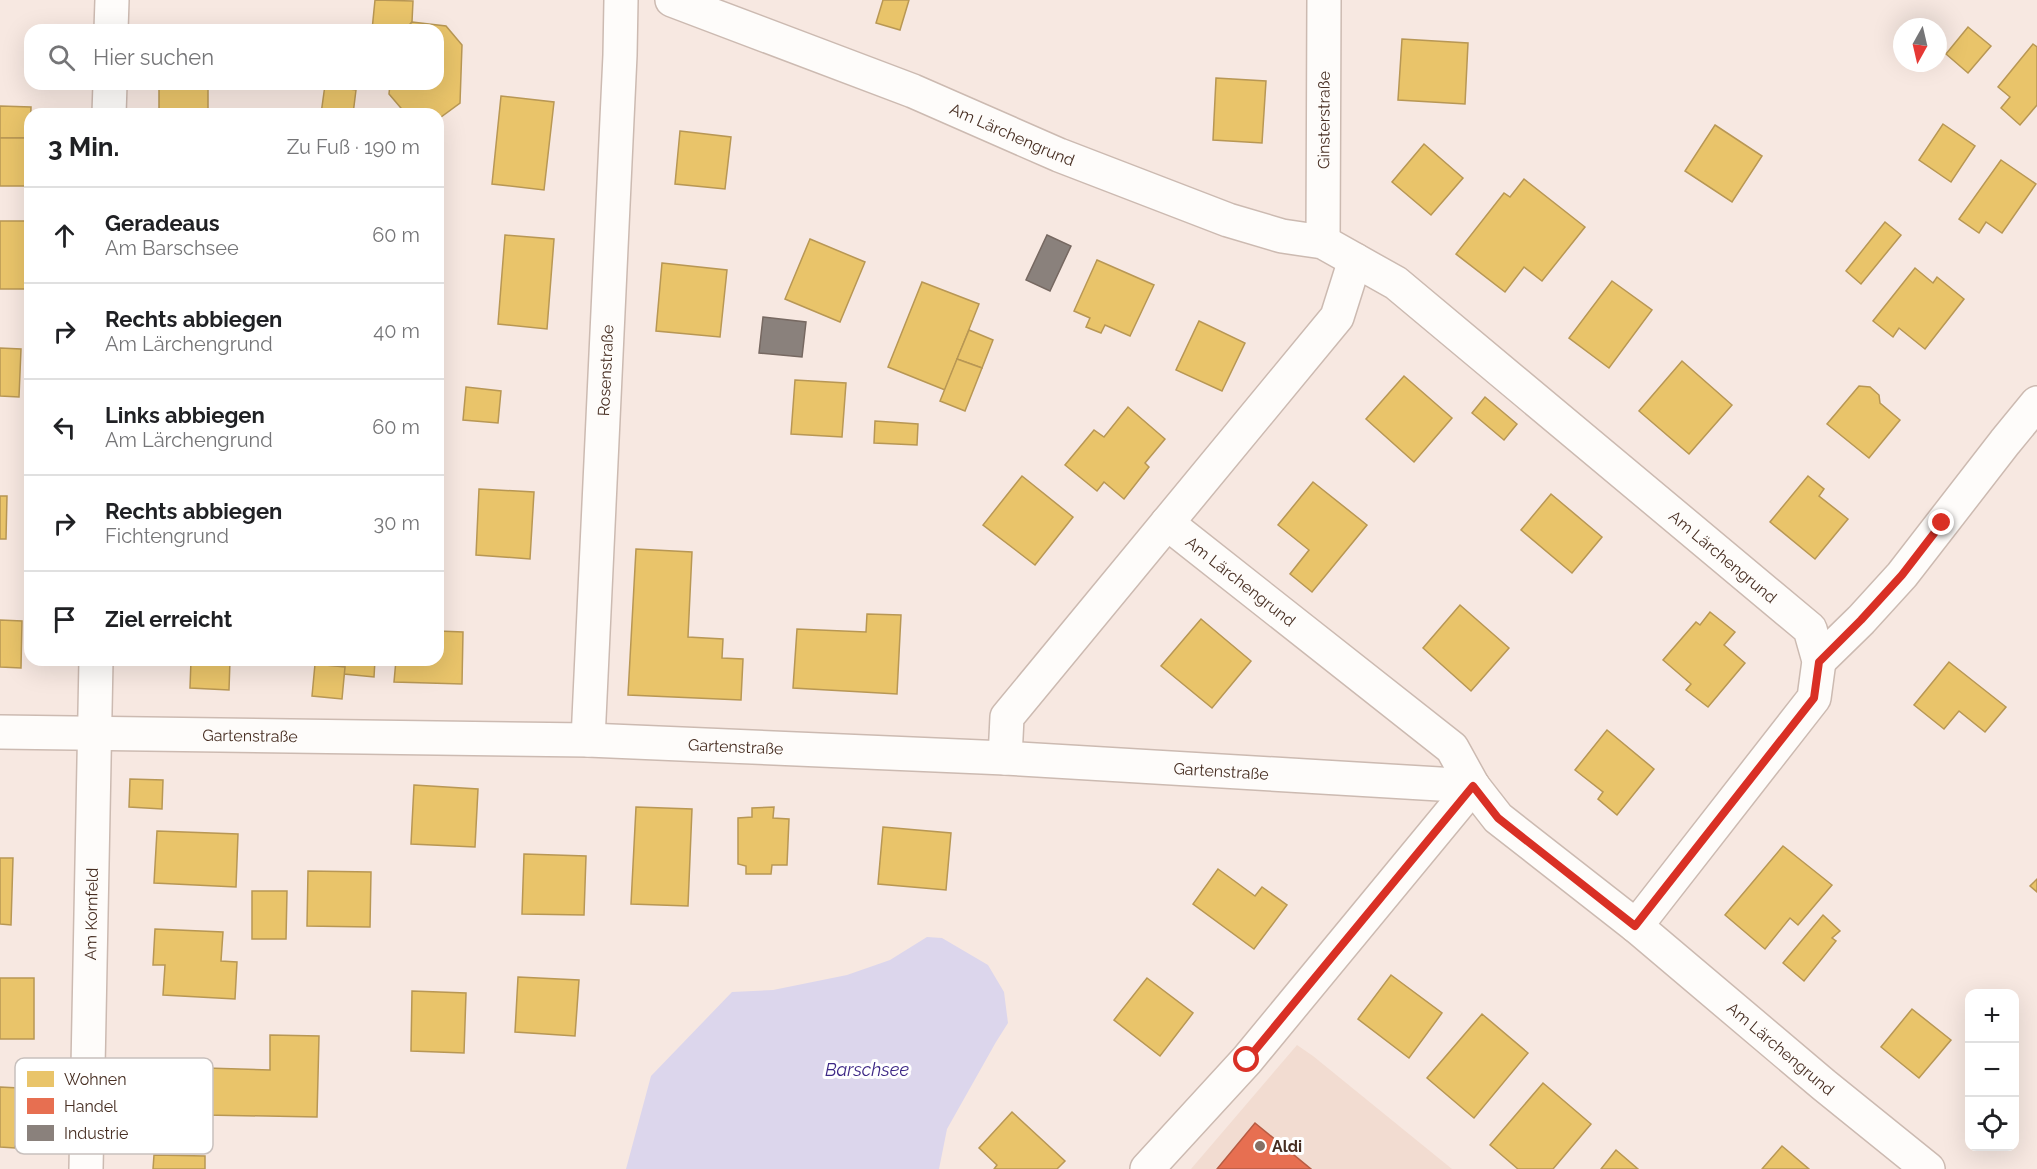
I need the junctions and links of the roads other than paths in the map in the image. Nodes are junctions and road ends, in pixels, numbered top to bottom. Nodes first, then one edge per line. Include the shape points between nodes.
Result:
1 (112, 0) edge
2 (621, 0) edge
3 (672, 0) edge
4 (1324, 0) edge
5 (111, 24) edge
6 (110, 90) edge
7 (109, 108) edge
8 (1323, 242) junction
9 (1355, 260) junction
10 (2037, 403) edge
11 (1167, 523) junction
12 (1819, 662) junction
13 (96, 666) edge
14 (0, 732) edge
15 (94, 734) junction
16 (588, 740) junction
17 (1005, 758) junction
18 (1473, 786) junction
19 (1635, 926) junction
20 (88, 1058) edge
21 (86, 1154) edge
22 (86, 1169) edge
23 (1147, 1169) edge
24 (1928, 1169) edge

1 - 5 street
2 - 16 street, Rosenstraße
3 - 8 street, Am Lärchengrund via 914,92 1059,155 1228,220 1282,236
4 - 8 street, Ginsterstraße
6 - 7 street
8 - 9 street, Am Lärchengrund
9 - 11 street via 1337,317
9 - 12 street, Am Lärchengrund via 1396,283 1810,629
10 - 12 street via 1902,575
11 - 17 street via 1007,717
11 - 18 street, Am Lärchengrund via 1452,748
12 - 19 street, Am Lärchengrund via 1814,698
13 - 15 street, Am Kornfeld
14 - 15 street, Gartenstraße
15 - 16 street, Gartenstraße
15 - 20 street, Am Kornfeld
16 - 17 street, Gartenstraße
17 - 18 street, Gartenstraße
18 - 19 street, Am Lärchengrund via 1498,818
18 - 23 street via 1247,1060
19 - 24 street, Am Lärchengrund
21 - 22 street, Am Kornfeld

